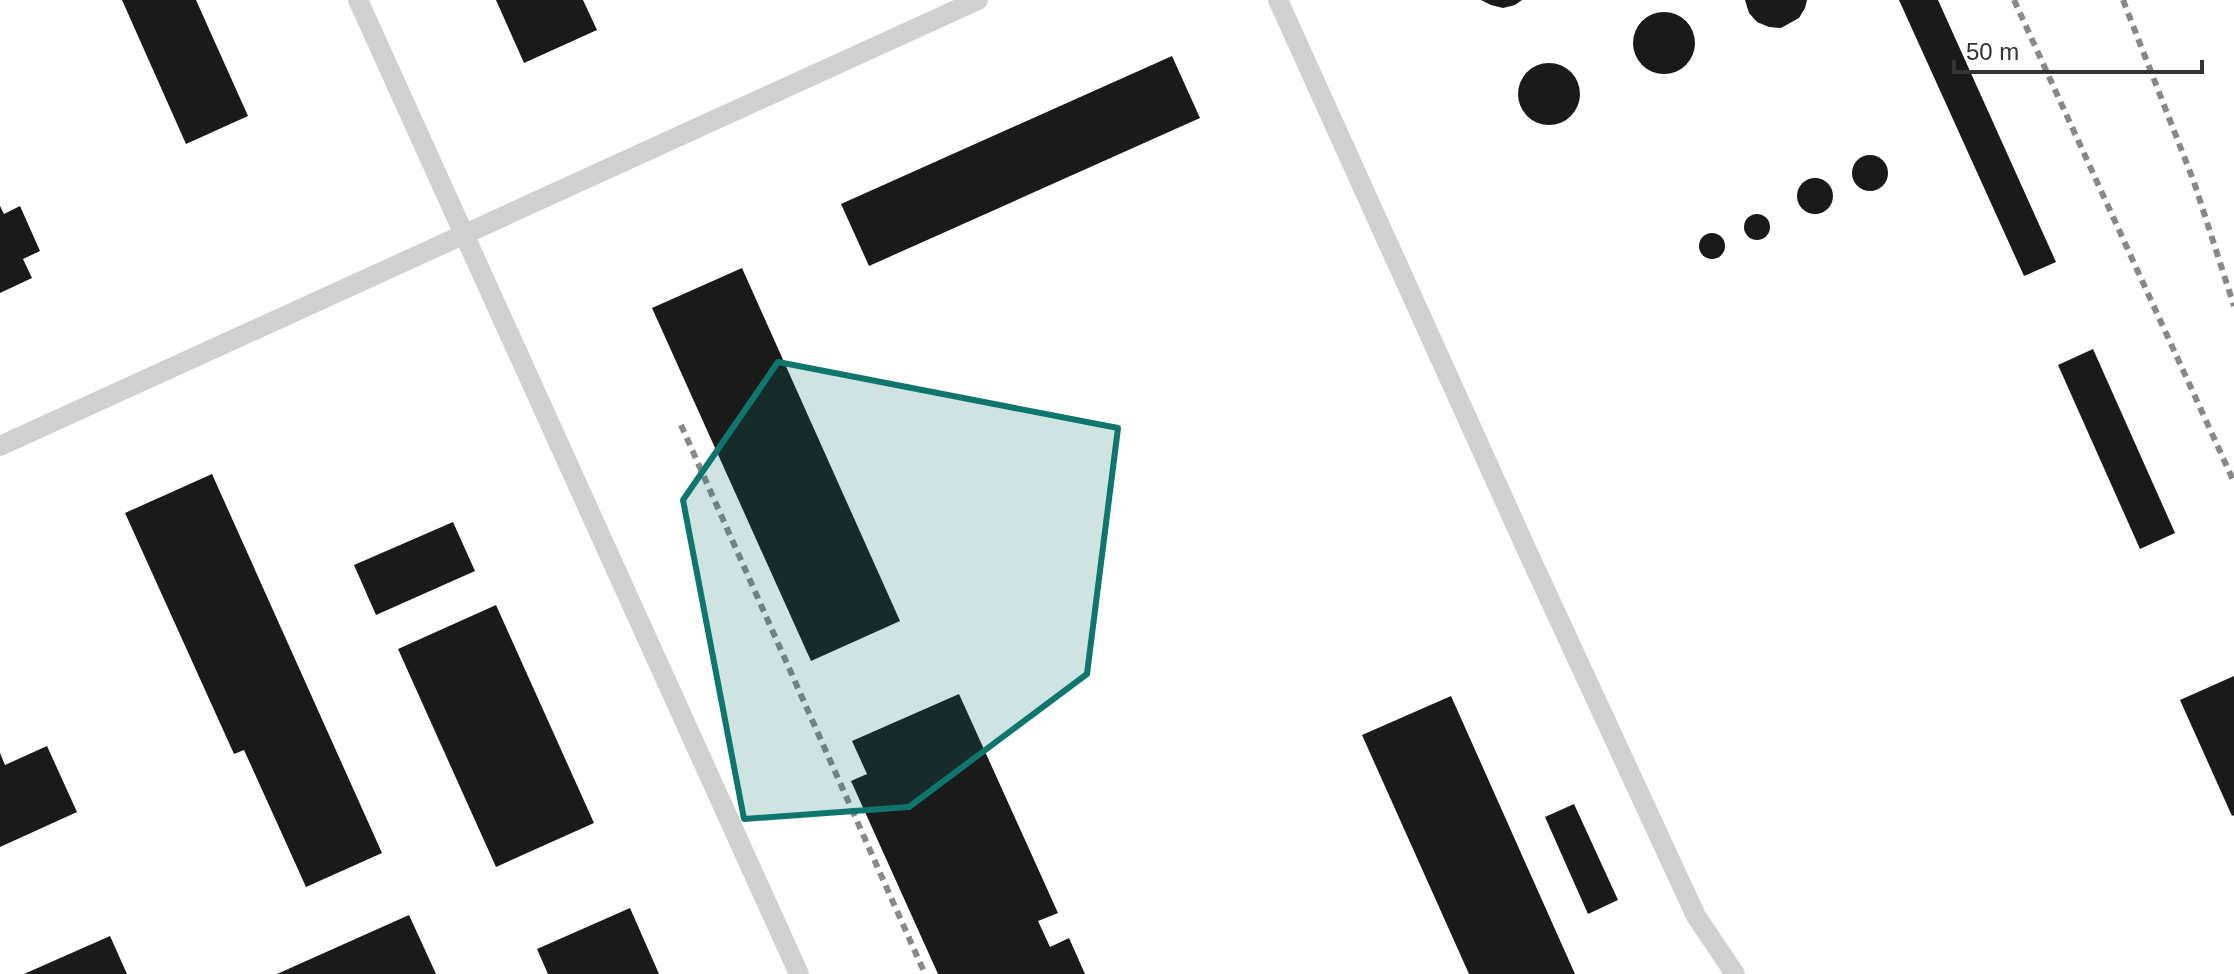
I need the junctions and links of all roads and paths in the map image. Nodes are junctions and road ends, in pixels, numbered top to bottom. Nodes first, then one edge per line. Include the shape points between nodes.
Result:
1 (358, 0) edge
2 (978, 0) edge
3 (1278, 0) edge
4 (465, 235) junction
5 (0, 446) edge
6 (799, 974) edge
7 (1735, 974) edge

1 - 4 lane
2 - 4 lane
3 - 7 lane via 1696,916
4 - 5 lane
4 - 6 lane

